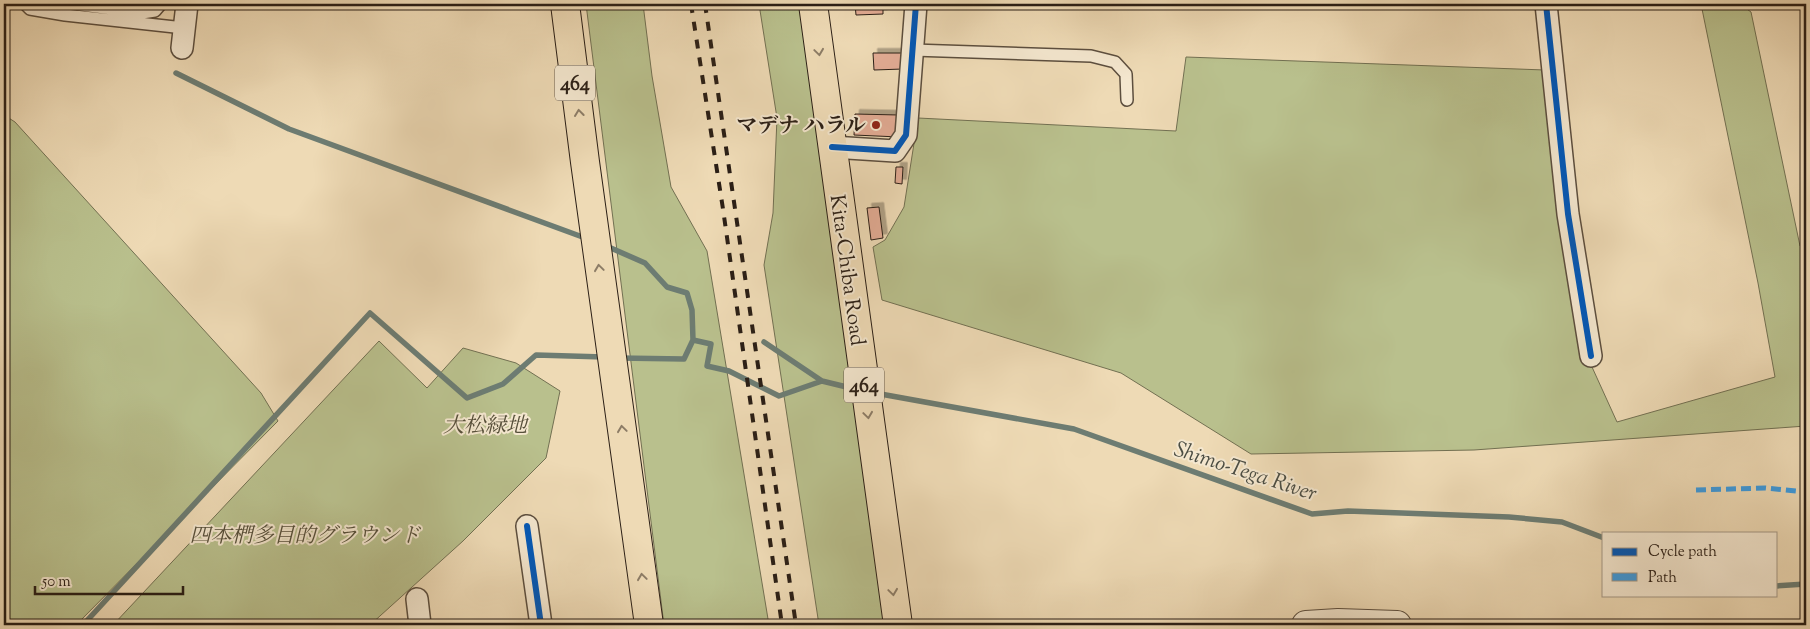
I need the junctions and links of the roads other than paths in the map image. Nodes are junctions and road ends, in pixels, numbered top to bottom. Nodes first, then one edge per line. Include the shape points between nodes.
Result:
1 (25, 4) edge
2 (74, 4) edge
3 (161, 4) edge
4 (187, 4) edge
5 (565, 4) edge
6 (813, 4) edge
7 (916, 4) edge
8 (1546, 4) edge
9 (183, 38) joint
10 (913, 50) junction
11 (1127, 100) dead end
12 (832, 147) junction
13 (1591, 356) dead end
14 (527, 526) dead end
15 (417, 599) dead end
16 (420, 625) edge
17 (541, 625) edge
18 (648, 625) edge
19 (898, 625) edge
20 (1306, 625) edge
21 (1397, 625) edge

1 - 9 lane via 30,9
2 - 3 lane via 142,13 155,11
4 - 9 street
18 -> 5 highway, 464
6 -> 12 highway, Kita-Chiba Road / 464
7 - 10 street
8 - 13 street via 1568,214
10 - 11 lane via 1091,56 1114,62 1126,74
10 - 12 street via 906,135 895,150
12 -> 19 highway, Kita-Chiba Road / 464
14 - 17 street
15 - 16 street
20 - 21 street

